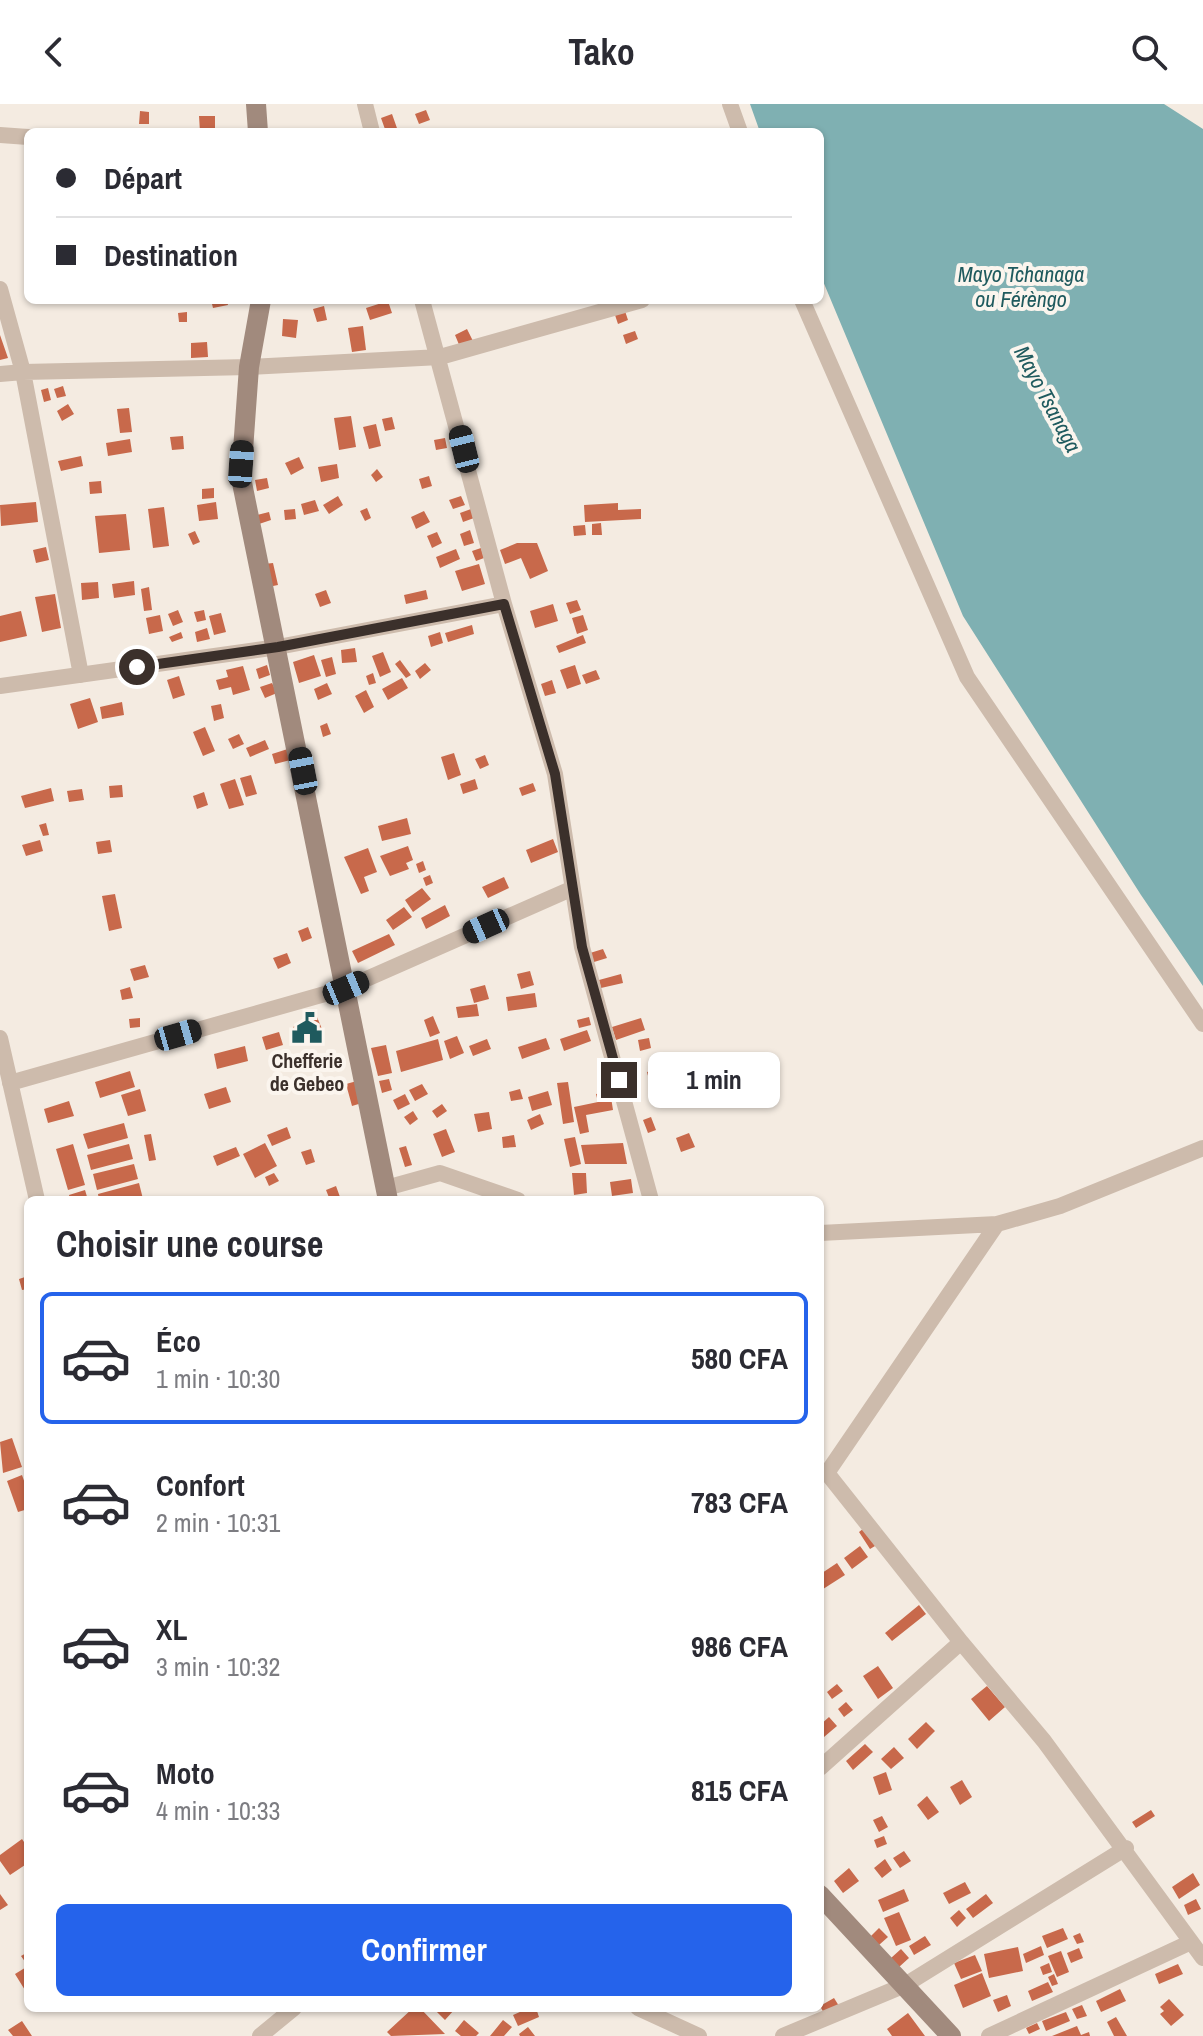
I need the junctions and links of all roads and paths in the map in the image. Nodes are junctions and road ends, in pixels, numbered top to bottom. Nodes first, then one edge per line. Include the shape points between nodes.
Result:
1 (256, 104) edge
2 (365, 104) edge
3 (730, 104) edge
4 (258, 128) edge
5 (371, 128) edge
6 (739, 128) edge
7 (0, 135) edge
8 (24, 137) edge
9 (0, 289) edge
10 (260, 304) edge
11 (423, 304) edge
12 (628, 304) edge
13 (804, 304) edge
14 (440, 357) junction
15 (249, 367) junction
16 (23, 372) junction
17 (0, 374) edge
18 (504, 604) junction
19 (278, 647) junction
20 (81, 675) junction
21 (0, 686) edge
22 (571, 889) junction
23 (346, 988) junction
24 (1203, 1024) edge
25 (0, 1038) edge
26 (10, 1083) junction
27 (1203, 1148) edge
28 (387, 1194) edge
29 (36, 1196) edge
30 (506, 1196) edge
31 (650, 1196) edge
32 (997, 1224) junction
33 (824, 1233) edge
34 (824, 1468) edge
35 (824, 1473) edge
36 (961, 1642) junction
37 (824, 1764) edge
38 (1126, 1848) junction
39 (824, 1899) edge
40 (1191, 1942) junction
41 (1203, 1958) edge
42 (905, 1985) junction
43 (289, 2012) edge
44 (647, 2012) edge
45 (260, 2036) edge
46 (699, 2036) edge
47 (783, 2036) edge
48 (951, 2036) edge
49 (989, 2036) edge

1 - 4 street
2 - 5 street
3 - 6 street
7 - 8 street
9 - 16 street
10 - 15 street
11 - 14 street
12 - 14 street
13 - 24 street via 967,677
14 - 15 street
14 - 18 street
15 - 16 street
15 - 19 street via 241,478
16 - 17 street
16 - 20 street
18 - 19 street
18 - 22 street via 555,774
19 - 20 street
19 - 23 street
20 - 21 street
22 - 23 street
22 - 31 street
23 - 26 street
23 - 28 street
25 - 26 street
26 - 29 street
27 - 32 street via 1060,1206
28 - 30 street via 440,1173
32 - 33 street
32 - 34 street
35 - 36 street
36 - 37 street
36 - 38 street
38 - 40 street
38 - 42 street
39 - 42 street
40 - 41 street
40 - 49 street
42 - 47 street
42 - 48 street
43 - 45 street
44 - 46 street

